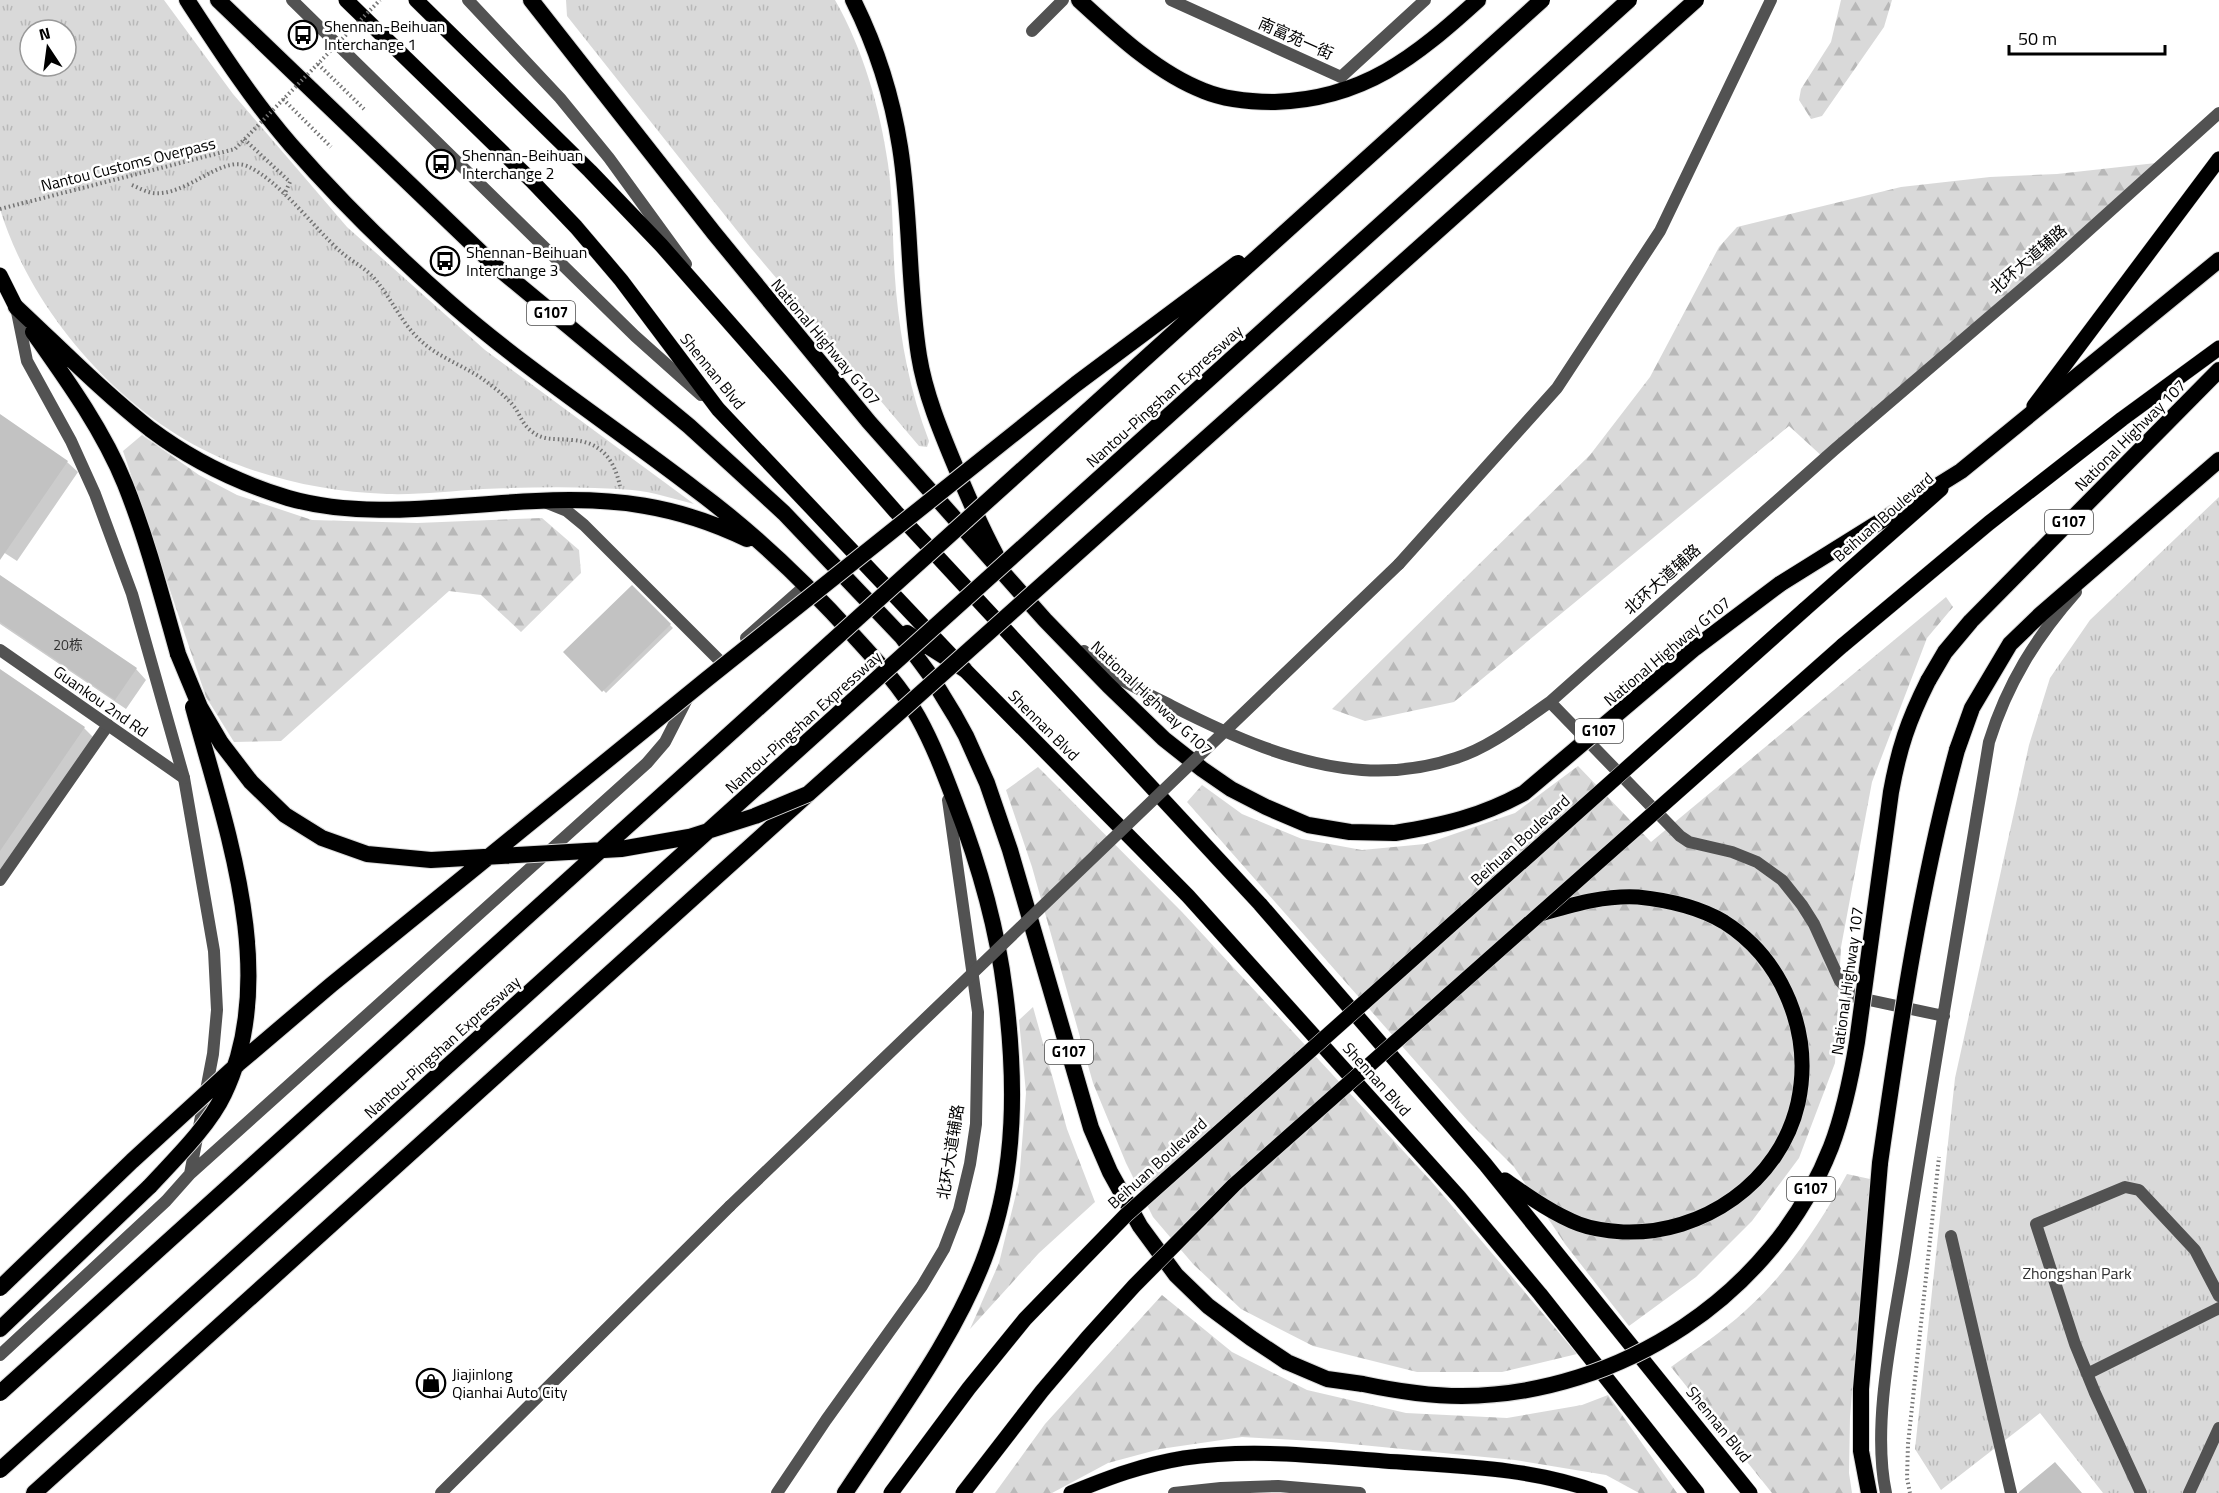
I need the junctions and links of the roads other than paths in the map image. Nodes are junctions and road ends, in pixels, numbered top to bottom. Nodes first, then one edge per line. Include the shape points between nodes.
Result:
1 (187, 0) edge
2 (218, 0) edge
3 (292, 0) edge
4 (346, 0) edge
5 (416, 0) edge
6 (468, 0) edge
7 (531, 0) edge
8 (853, 0) edge
9 (1063, 0) edge
10 (1079, 0) edge
11 (1171, 0) edge
12 (1425, 0) edge
13 (1478, 0) edge
14 (1542, 0) edge
15 (1629, 0) edge
16 (1696, 0) edge
17 (1771, 0) edge
18 (1032, 31) dead end
19 (2219, 113) edge
20 (2219, 159) edge
21 (1302, 217) junction
22 (2219, 260) edge
23 (0, 275) edge
24 (16, 307) junction
25 (730, 322) junction
26 (2219, 348) edge
27 (2219, 370) edge
28 (717, 409) junction
29 (2023, 422) junction
30 (2219, 460) edge
31 (1961, 471) junction
32 (537, 501) junction
33 (773, 554) junction
34 (2105, 560) junction
35 (1011, 582) junction
36 (806, 585) junction
37 (1045, 620) junction
38 (888, 621) junction
39 (0, 650) edge
40 (178, 654) junction
41 (720, 661) junction
42 (964, 669) junction
43 (1550, 702) junction
44 (108, 726) junction
45 (941, 765) junction
46 (184, 778) junction
47 (808, 794) junction
48 (0, 880) edge
49 (1540, 914) junction
50 (1944, 1016) junction
51 (1485, 1164) junction
52 (190, 1174) junction
53 (1951, 1236) dead end
54 (0, 1287) edge
55 (2219, 1296) edge
56 (2219, 1308) edge
57 (0, 1329) edge
58 (0, 1355) edge
59 (2087, 1374) junction
60 (0, 1393) edge
61 (2219, 1428) edge
62 (0, 1470) edge
63 (34, 1493) edge
64 (441, 1493) edge
65 (777, 1493) edge
66 (845, 1493) edge
67 (891, 1493) edge
68 (963, 1493) edge
69 (1071, 1493) edge
70 (1174, 1493) edge
71 (1360, 1493) edge
72 (1600, 1493) edge
73 (1697, 1493) edge
74 (1750, 1493) edge
75 (1869, 1493) edge
76 (1886, 1493) edge
77 (2011, 1493) edge
78 (2140, 1493) edge
79 (2189, 1493) edge

1 - 33 highway via 288,142 390,249 503,349 699,492
2 - 38 highway, G107 via 454,228 689,426 784,513
3 - 28 street via 636,336
4 - 28 main road, Shennan Blvd via 576,227 621,280
5 - 25 main road, Shennan Blvd via 590,171
6 - 25 street via 512,44 609,158
7 - 35 highway, National Highway G107 / G107 via 785,322
8 - 35 highway via 874,45 900,147 919,359 965,489
9 - 18 street
10 - 13 highway via 1160,68 1204,91 1253,102 1300,101 1346,91 1393,68 1425,46
11 - 12 street, 南富苑一街 via 1341,77
14 - 21 highway, bridge
15 - 62 highway, Nantou-Pingshan Expressway, bridge
16 - 47 highway, bridge
17 - 64 street, bridge via 1660,231 1557,388 1399,564 730,1206
19 - 43 street, 北环大道辅路
20 - 29 main road
21 - 54 highway, bridge via 1076,384 457,882 238,1064
21 - 60 highway, bridge
22 - 29 highway, Beihuan Boulevard / G107
23 - 24 main road
24 - 32 highway via 151,429 237,479 288,498 334,507 381,510
24 - 40 highway via 68,381 124,482
24 - 46 street via 27,361 71,441 112,537
25 - 51 main road, Shennan Blvd via 896,512 1260,904
26 - 49 main road, bridge via 1989,523 1842,646
27 - 38 highway, National Highway 107 / G107, bridge via 1971,621 1945,652 1911,714 1891,792 1855,1052 1842,1112 1816,1178 1780,1238 1730,1291 1669,1337 1604,1369 1534,1388 1464,1396 1429,1395 1328,1379 1287,1362 1251,1338 1208,1306 1176,1275 1140,1226 1091,1128 1010,850 984,776 945,699
28 - 42 main road, Shennan Blvd
29 - 31 highway, Beihuan Boulevard / G107
30 - 34 highway
31 - 37 highway, National Highway G107 / G107, bridge via 1780,584 1695,648 1524,794 1468,819 1435,827 1395,833 1350,832 1308,825 1231,789 1164,739
31 - 67 main road, Beihuan Boulevard, bridge via 1126,1215 1025,1319
32 - 33 highway via 652,506 726,529
32 - 41 street via 575,518
33 - 36 highway
34 - 50 street via 2026,655 1998,713 1989,742
34 - 75 highway, bridge via 2010,644 1972,708 1946,792 1912,951 1880,1163 1861,1389 1861,1451
35 - 37 highway, National Highway G107 / G107
36 - 41 street
36 - 45 highway via 898,687
37 - 43 street, 北环大道辅路 via 1112,674 1156,698 1276,752 1317,763 1362,770 1409,769 1458,758 1505,734
38 - 42 highway
39 - 44 street, Guankou 2nd Rd
40 - 47 highway, bridge via 221,743 251,782 285,815 322,838 367,854 431,860 621,849 689,837
40 - 57 highway, bridge via 229,838 241,897 248,951 248,1000 241,1050 224,1095 192,1140 150,1186
41 - 52 street via 695,687 665,742 647,763
42 - 73 main road, Shennan Blvd via 1188,896 1459,1197
43 - 50 street via 1680,836 1757,862 1782,880 1814,924 1840,981 1855,997
44 - 46 street, Guankou 2nd Rd
44 - 48 street
45 - 65 street, 北环大道辅路 via 978,1012 976,1124 970,1164 945,1249
45 - 66 highway via 978,866 1002,969 1012,1080 1007,1170 989,1248 974,1286 935,1356
46 - 52 street via 214,951 217,1010 213,1054
47 - 63 highway
49 - 51 main road via 1589,900 1637,897 1685,905 1724,922 1760,952 1785,988 1800,1031 1803,1066 1798,1104 1782,1145 1756,1180 1732,1201 1673,1228 1610,1231 1579,1224 1529,1198
49 - 68 main road, bridge via 1185,1232 1087,1338
50 - 76 street via 1881,1413
51 - 74 main road, Shennan Blvd
52 - 58 street
53 - 77 street
55 - 59 street via 2195,1250 2139,1190 2125,1187 2036,1224
56 - 59 street
59 - 78 street
61 - 79 street
69 - 72 main road via 1127,1470 1185,1458 1250,1453 1482,1468 1529,1474
70 - 71 street via 1278,1486

